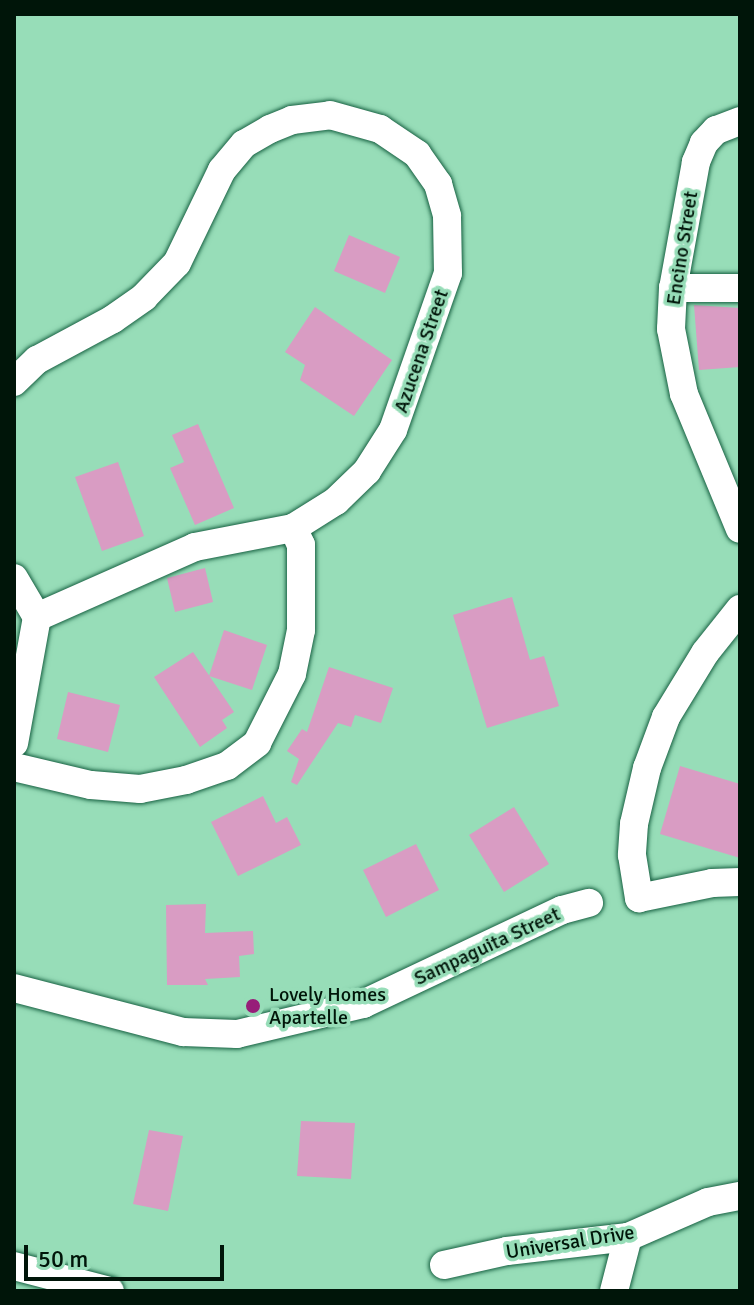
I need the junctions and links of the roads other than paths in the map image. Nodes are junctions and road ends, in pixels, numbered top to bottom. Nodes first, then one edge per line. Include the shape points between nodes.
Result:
1 (740, 121) edge
2 (673, 288) junction
3 (740, 288) edge
4 (14, 382) edge
5 (293, 528) junction
6 (740, 529) edge
7 (14, 578) edge
8 (740, 609) edge
9 (37, 617) junction
10 (14, 743) edge
11 (14, 767) edge
12 (740, 882) edge
13 (589, 903) dead end
14 (14, 988) edge
15 (740, 1196) edge
16 (628, 1237) junction
17 (444, 1265) dead end
18 (14, 1266) edge
19 (104, 1290) edge
20 (614, 1291) edge

1 - 2 street, Encino Street via 716,130 696,162
2 - 3 street
2 - 6 street, Encino Street via 671,329 684,394
4 - 5 street, Azucena Street via 37,360 144,297 177,263 222,170 244,144 292,120 330,115 380,129 417,154 438,184 447,216 448,273 393,430 357,481
5 - 9 street, Azucena Street via 195,547
5 - 11 street via 301,545 301,630 292,674 257,743 227,766 140,789 91,785
7 - 9 street
8 - 12 street via 705,653 666,717 647,768 632,855 639,898
9 - 10 street
13 - 14 street, Sampaguita Street via 562,910 363,1004 237,1034 183,1032
15 - 16 street, Universal Drive via 708,1202
16 - 17 street, Universal Drive via 507,1251
16 - 20 street
18 - 19 street

